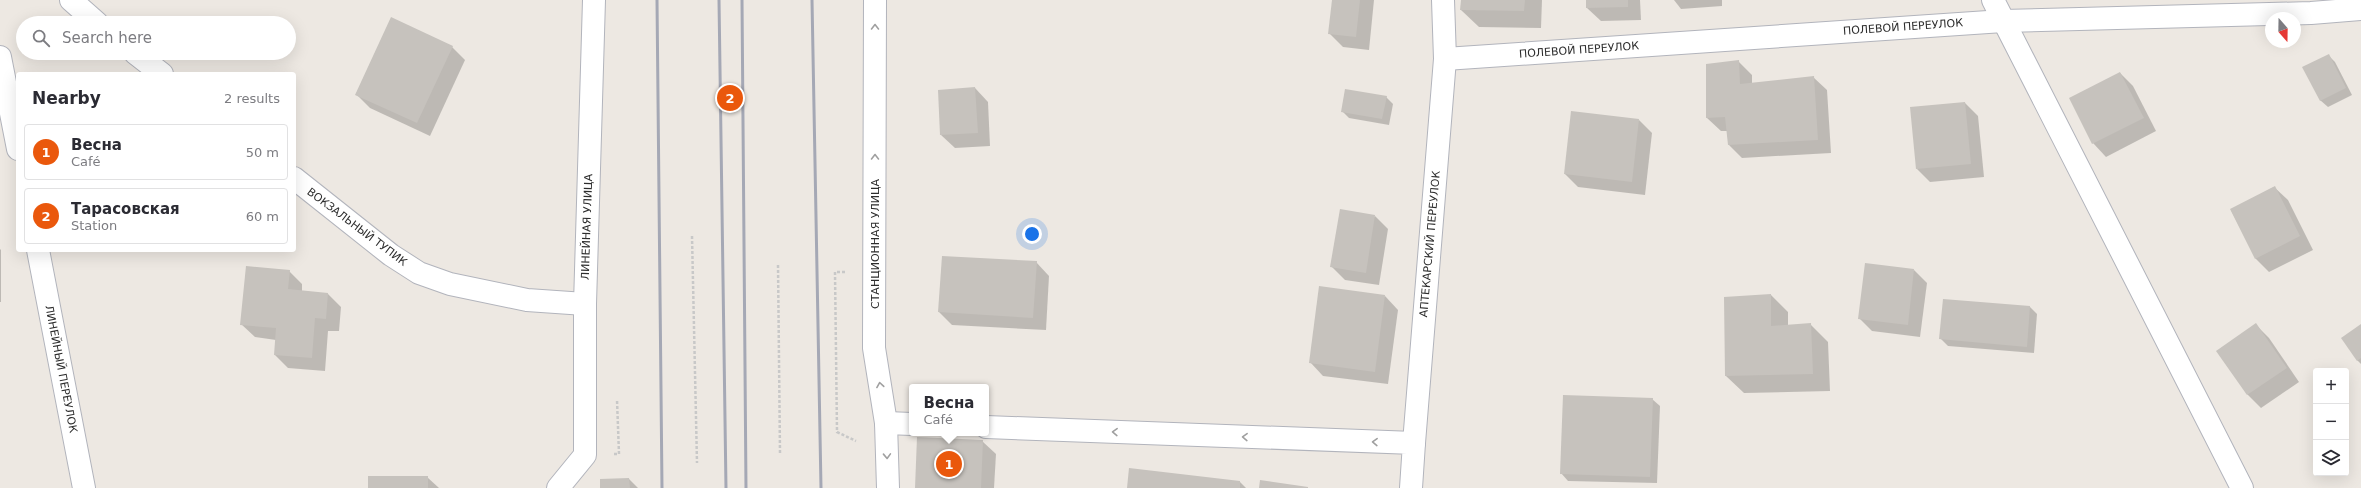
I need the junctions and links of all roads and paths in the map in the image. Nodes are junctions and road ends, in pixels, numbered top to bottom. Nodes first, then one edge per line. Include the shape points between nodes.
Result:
1 (71, 0) edge
2 (594, 0) edge
3 (875, 0) edge
4 (1443, 0) edge
5 (1993, 0) edge
6 (2361, 9) edge
7 (89, 16) edge
8 (2002, 21) junction
9 (0, 57) edge
10 (1445, 59) junction
11 (144, 60) edge
12 (159, 72) edge
13 (16, 139) edge
14 (296, 180) edge
15 (692, 236) dead end
16 (38, 252) edge
17 (778, 265) dead end
18 (835, 272) dead end
19 (585, 304) junction
20 (886, 423) junction
21 (909, 424) edge
22 (989, 427) edge
23 (837, 432) dead end
24 (1414, 443) junction
25 (780, 453) dead end
26 (696, 462) dead end
27 (84, 488) edge
28 (558, 488) edge
29 (888, 488) edge
30 (1411, 488) edge
31 (2242, 488) edge

1 - 7 street
2 - 19 street, ЛИНЕЙНАЯ УЛИЦА
20 -> 3 street, СТАНЦИОННАЯ УЛИЦА via 874,348
4 - 10 street, АПТЕКАРСКИЙ ПЕРЕУЛОК
5 - 8 street
6 - 8 street, ПОЛЕВОЙ ПЕРЕУЛОК via 2311,13
8 - 10 street, ПОЛЕВОЙ ПЕРЕУЛОК
8 - 31 street
9 - 13 street
10 - 24 street, АПТЕКАРСКИЙ ПЕРЕУЛОК
11 - 12 street
14 - 19 street, ВОКЗАЛЬНЫЙ ТУПИК via 391,255 419,273 450,284 527,300
15 - 26 path
16 - 27 street, ЛИНЕЙНЫЙ ПЕРЕУЛОК
17 - 25 path
18 - 23 path
19 - 28 street, ЛИНЕЙНАЯ УЛИЦА via 585,455
20 - 21 street
20 -> 29 street, СТАНЦИОННАЯ УЛИЦА
24 -> 22 street
24 - 30 street, АПТЕКАРСКИЙ ПЕРЕУЛОК

